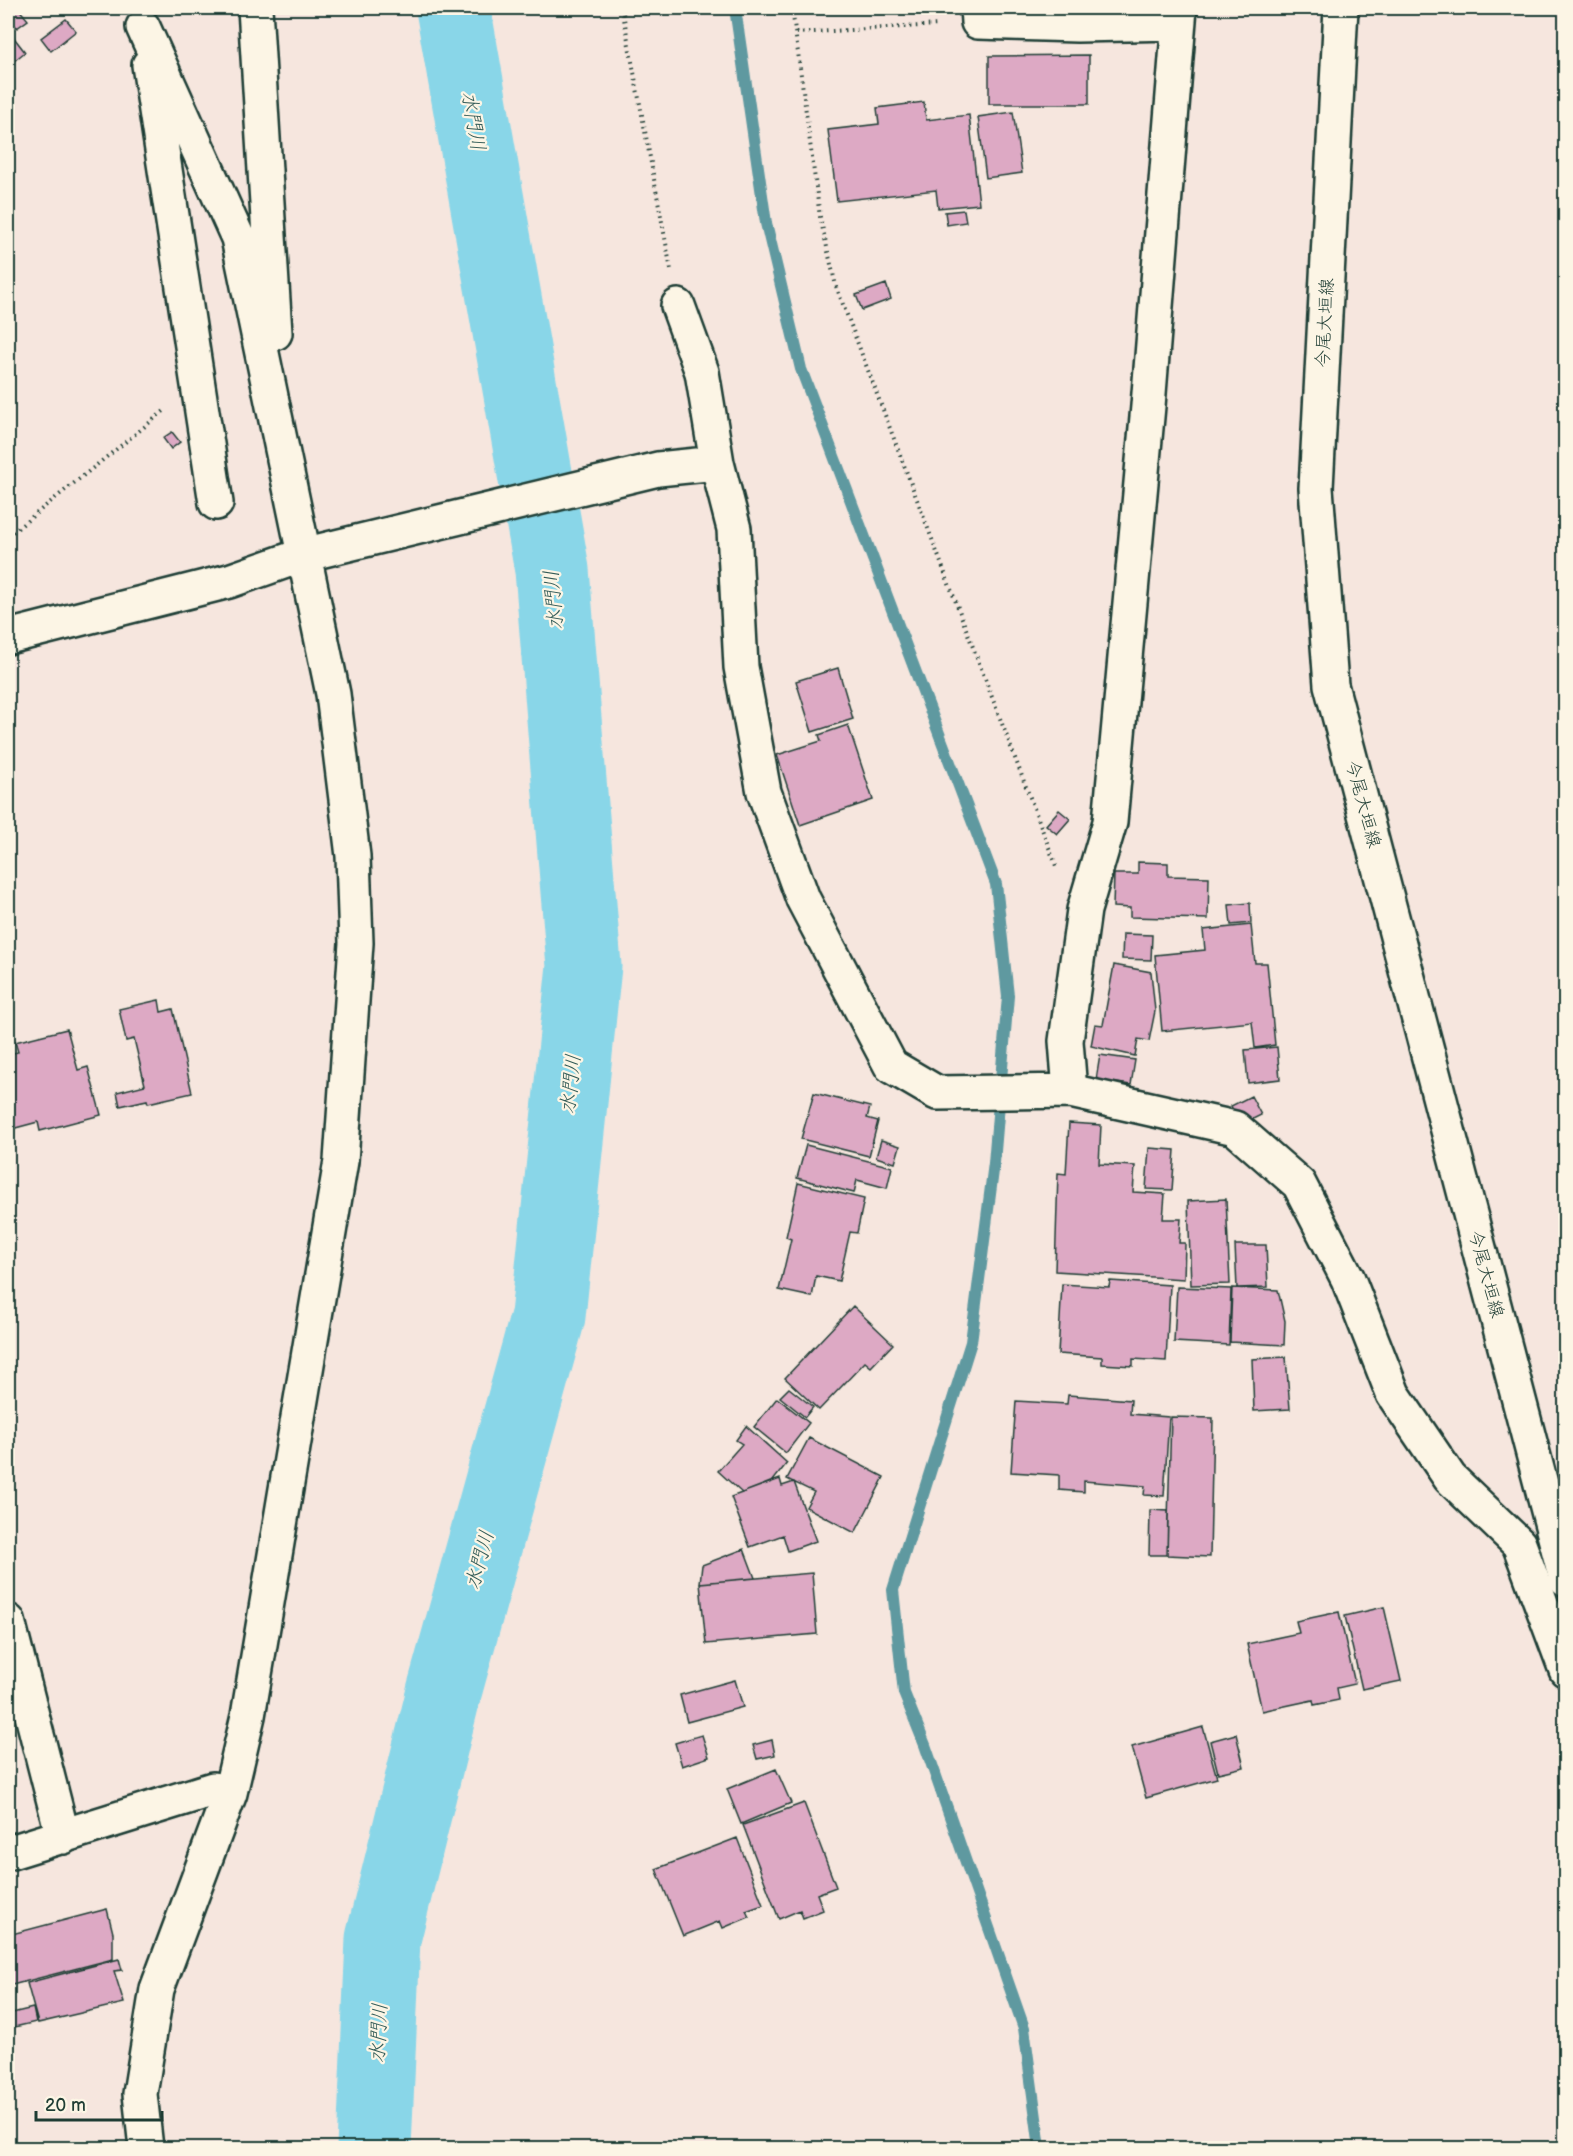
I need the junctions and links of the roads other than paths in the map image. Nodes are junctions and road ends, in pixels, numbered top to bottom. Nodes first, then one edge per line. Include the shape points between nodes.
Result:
1 (255, 8) edge
2 (1341, 8) edge
3 (978, 15) edge
4 (1179, 15) edge
5 (140, 17) edge
6 (678, 306) road end
7 (264, 365) junction
8 (717, 463) junction
9 (216, 503) dead end
10 (303, 555) junction
11 (8, 637) edge
12 (1057, 1092) junction
13 (1566, 1579) edge
14 (8, 1621) edge
15 (1566, 1670) edge
16 (230, 1793) junction
17 (63, 1837) junction
18 (8, 1853) edge
19 (146, 2148) edge

1 - 7 street via 275,340
2 - 13 street, 今尾大垣線 via 1316,488 1331,685
3 - 4 street via 1077,25
4 - 12 street via 1110,822 1084,910
5 - 7 street via 238,238
5 - 9 street
6 - 8 street via 702,372
7 - 10 street
8 - 10 street via 658,469
8 - 12 street via 734,529 741,667 764,792 803,899 891,1066 937,1093
10 - 11 street via 230,581
10 - 16 street via 333,694 353,856 356,944 341,1161 248,1716
12 - 15 street via 1235,1128 1299,1184 1348,1279 1393,1394 1450,1478 1519,1544
14 - 17 street
16 - 17 street via 213,1789
16 - 19 street via 157,1989 140,2094
17 - 18 street

